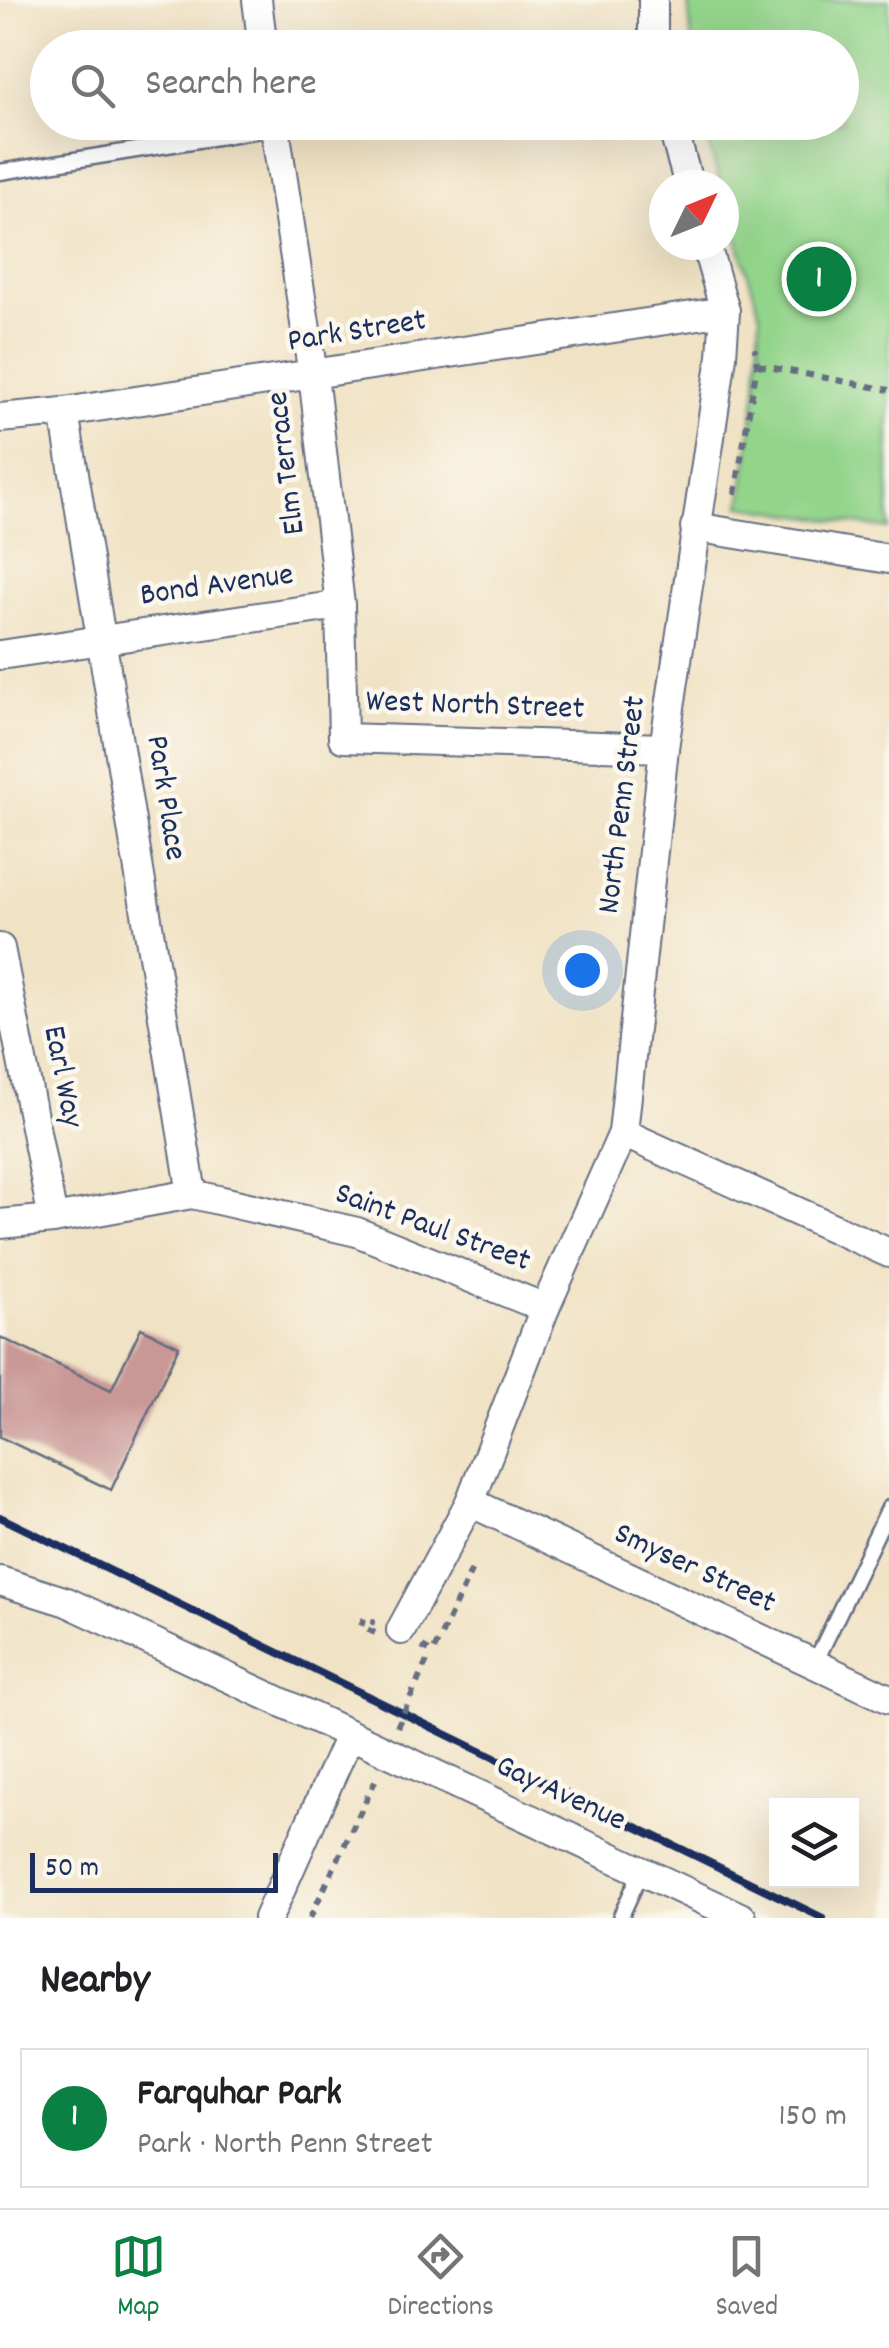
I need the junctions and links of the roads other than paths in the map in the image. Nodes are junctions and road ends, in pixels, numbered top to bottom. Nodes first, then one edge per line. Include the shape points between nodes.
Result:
1 (256, 0) edge
2 (653, 0) edge
3 (260, 30) edge
4 (654, 30) edge
5 (187, 140) edge
6 (276, 140) edge
7 (676, 140) edge
8 (685, 170) edge
9 (0, 172) edge
10 (710, 260) edge
11 (725, 311) junction
12 (314, 375) junction
13 (64, 412) junction
14 (0, 418) edge
15 (695, 527) junction
16 (889, 559) edge
17 (340, 604) junction
18 (104, 639) junction
19 (0, 655) edge
20 (343, 738) joint
21 (664, 748) junction
22 (0, 948) edge
23 (623, 1133) junction
24 (192, 1194) junction
25 (52, 1219) junction
26 (0, 1224) edge
27 (889, 1252) edge
28 (545, 1308) junction
29 (470, 1502) junction
30 (889, 1508) edge
31 (0, 1582) edge
32 (401, 1630) dead end
33 (814, 1665) junction
34 (889, 1699) edge
35 (350, 1736) junction
36 (641, 1872) junction
37 (268, 1918) edge
38 (620, 1918) edge
39 (742, 1918) edge

1 - 3 street
2 - 4 street
5 - 9 lane
6 - 12 street, Elm Terrace
7 - 8 street
10 - 11 street, North Penn Street
11 - 12 street, Park Street
11 - 15 street, North Penn Street
12 - 13 street, Park Street
12 - 17 street, Elm Terrace
13 - 14 street, Park Street
13 - 18 street, Park Place
15 - 16 street
15 - 21 street, North Penn Street
17 - 18 street, Bond Avenue
17 - 20 street, Elm Terrace
18 - 19 street, Bond Avenue
18 - 24 street, Park Place
20 - 21 street, West North Street
21 - 23 street, North Penn Street
22 - 25 street, Earl Way
23 - 27 street
23 - 28 street, North Penn Street
24 - 25 street, Saint Paul Street
24 - 28 street, Saint Paul Street via 358,1232
25 - 26 street, Saint Paul Street
28 - 29 street, North Penn Street
29 - 32 street, North Penn Street
29 - 33 street, Smyser Street
30 - 33 lane
31 - 35 street, Gay Avenue via 67,1602
33 - 34 street, Smyser Street
35 - 36 street, Gay Avenue
35 - 37 street
36 - 38 lane
36 - 39 street, Gay Avenue

